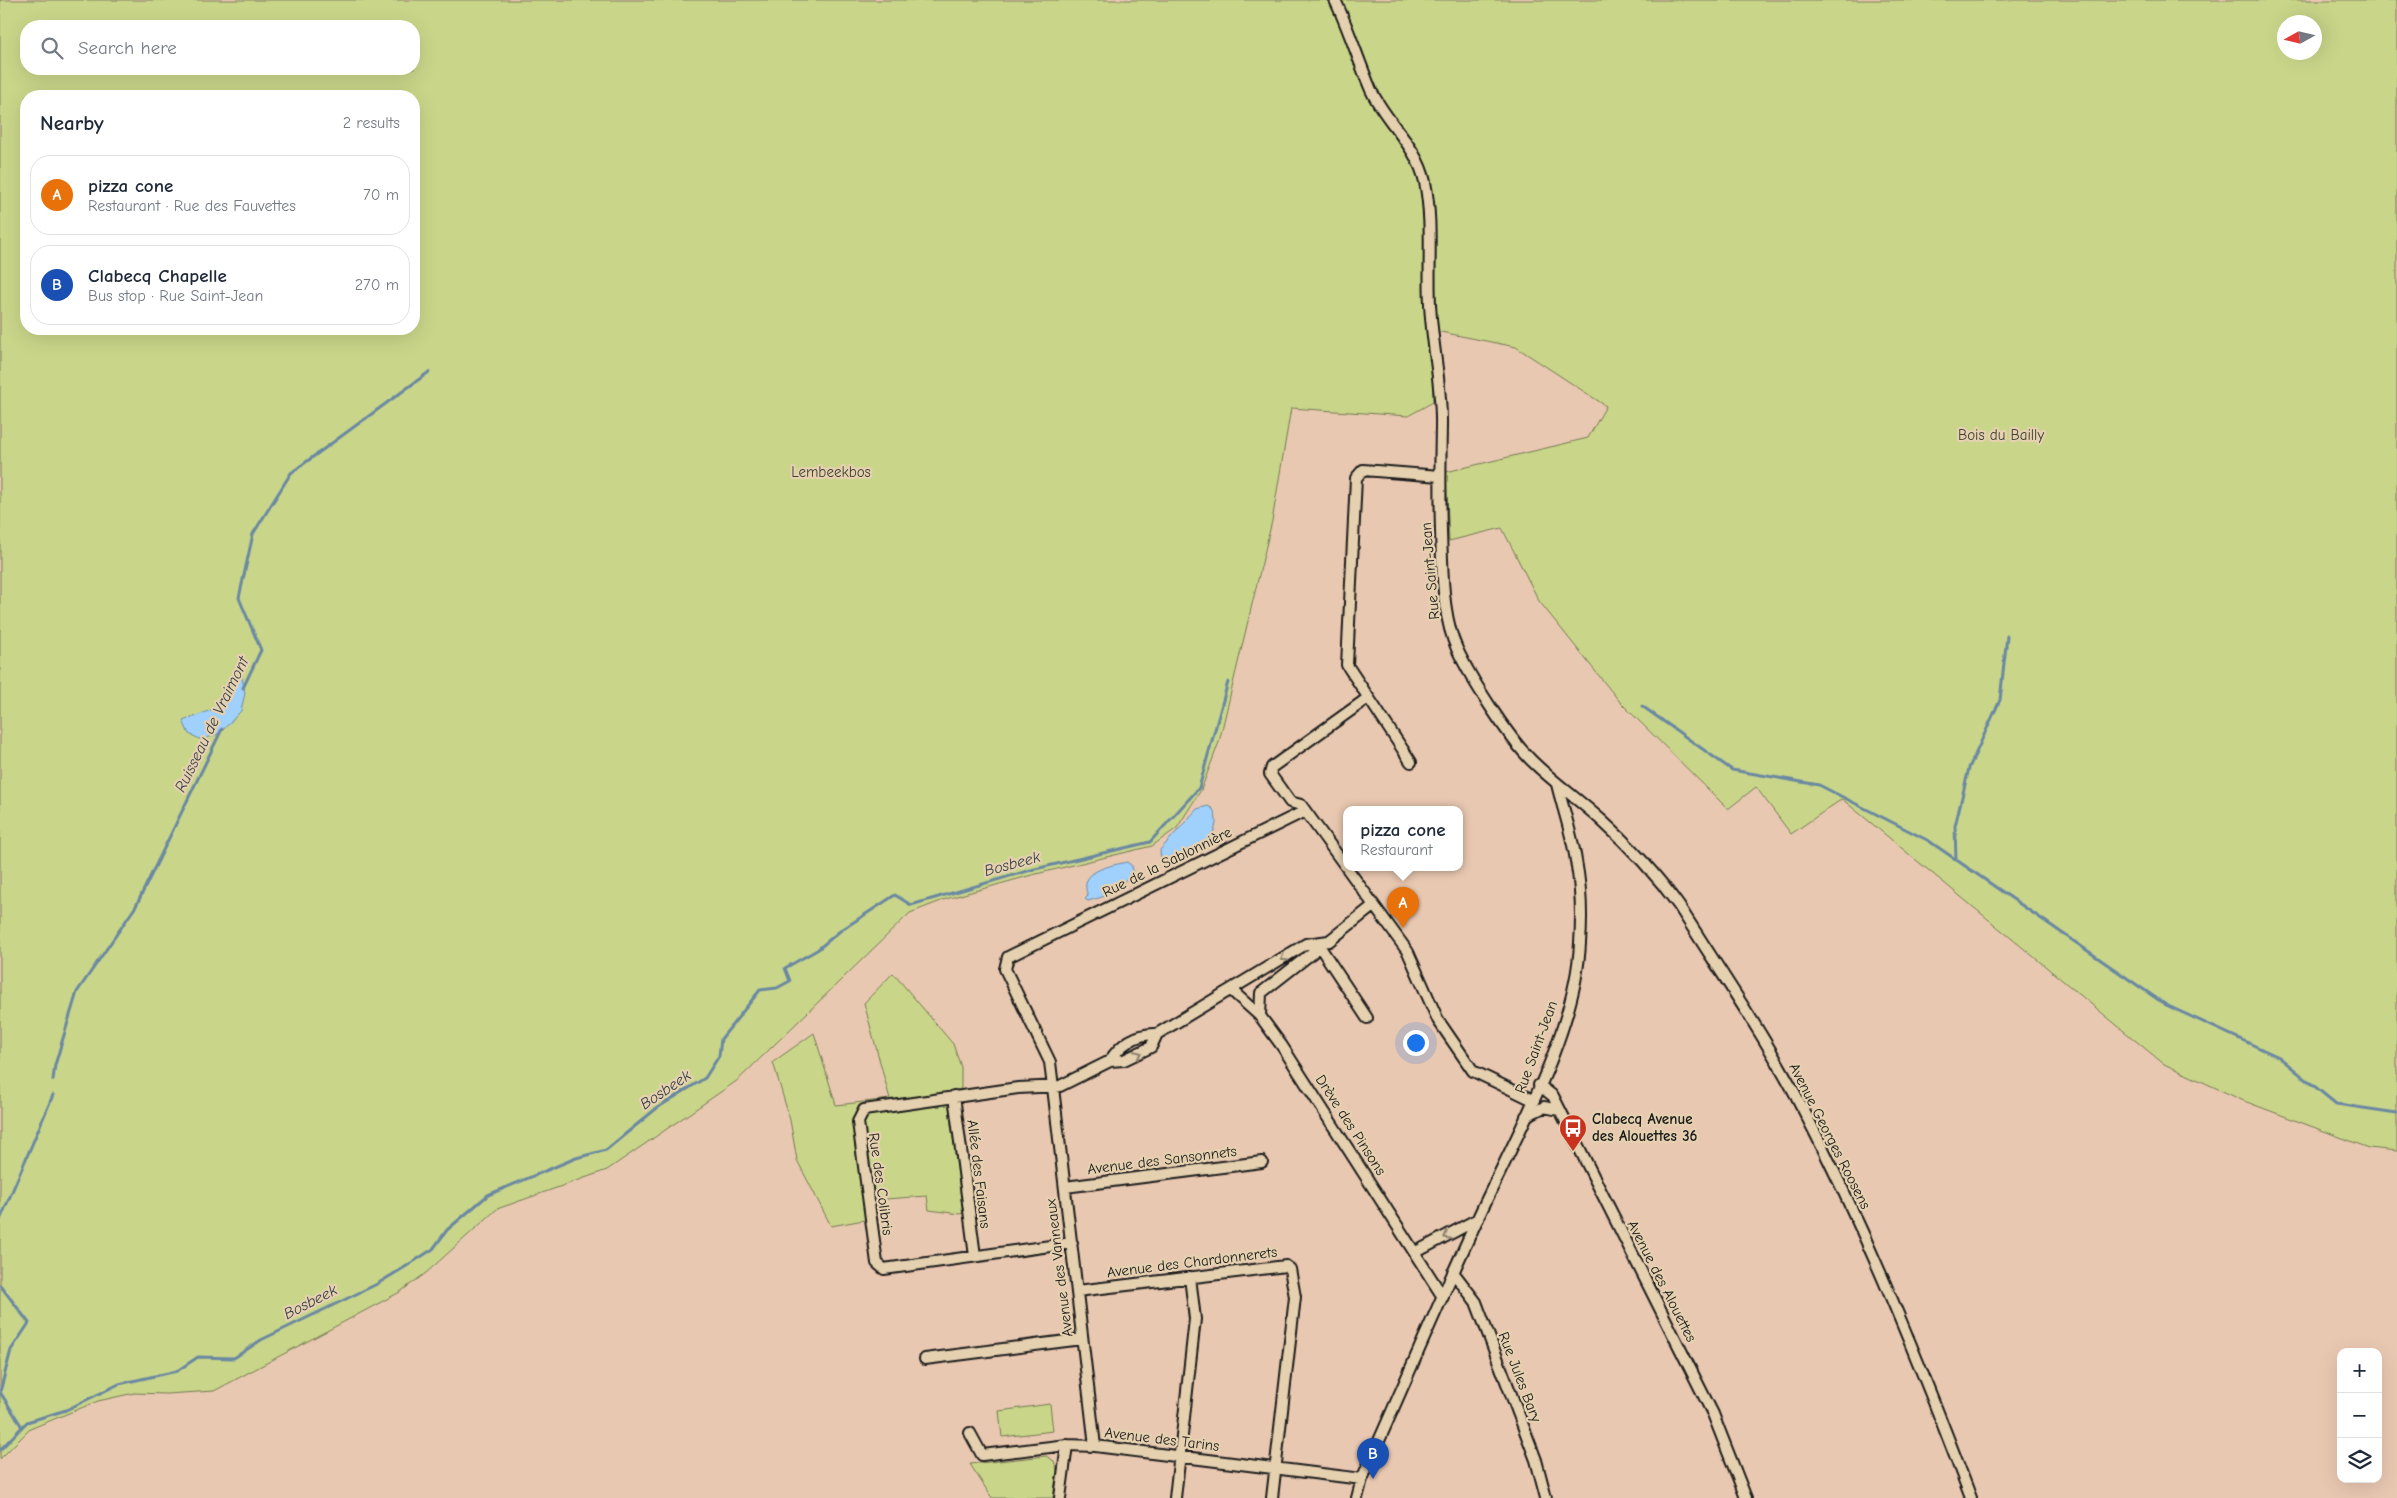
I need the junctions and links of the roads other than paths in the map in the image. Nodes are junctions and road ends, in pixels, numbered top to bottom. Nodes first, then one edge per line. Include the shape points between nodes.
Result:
1 (1335, 0) edge
2 (1440, 476) junction
3 (1368, 698) junction
4 (1411, 762) dead end
5 (1557, 784) junction
6 (1305, 811) junction
7 (1343, 864) edge
8 (1348, 871) edge
9 (1373, 906) junction
10 (1318, 944) junction
11 (1251, 977) junction
12 (1231, 990) junction
13 (1261, 993) junction
14 (1260, 1016) junction
15 (1367, 1018) dead end
16 (1157, 1034) junction
17 (1110, 1061) junction
18 (1540, 1085) junction
19 (1052, 1087) junction
20 (954, 1096) junction
21 (1533, 1100) junction
22 (1560, 1110) junction
23 (1526, 1116) junction
24 (1262, 1162) dead end
25 (1065, 1187) junction
26 (1478, 1220) junction
27 (1072, 1243) junction
28 (1416, 1252) junction
29 (974, 1256) junction
30 (1453, 1272) junction
31 (1190, 1277) junction
32 (1077, 1291) junction
33 (1443, 1297) junction
34 (1082, 1340) junction
35 (925, 1359) dead end
36 (970, 1434) dead end
37 (1067, 1446) junction
38 (1095, 1446) junction
39 (1180, 1457) junction
40 (1276, 1467) junction
41 (1362, 1479) junction
42 (1060, 1498) edge
43 (1175, 1498) edge
44 (1272, 1498) edge
45 (1357, 1498) edge
46 (1546, 1498) edge
47 (1746, 1498) edge
48 (1971, 1498) edge

1 - 2 street, Rue Saint-Jean via 1371,89 1414,154 1424,180 1428,206 1431,321 1441,422
2 - 3 street via 1363,470 1356,478 1347,665
2 - 5 street, Rue Saint-Jean via 1443,581 1448,622 1457,649 1500,720 1529,758
3 - 4 street
3 - 6 street via 1272,767 1270,774 1290,802 1301,805
5 - 18 street, Rue Saint-Jean via 1576,861 1580,945 1576,976 1562,1027
5 - 48 street, Avenue Georges Roosens via 1601,820 1660,880 1786,1079 1872,1254 1934,1400
6 - 7 street
6 - 19 street, Rue de la Sablonnière via 1008,957 1005,969 1048,1055
8 - 9 street
9 - 10 street via 1329,941
9 - 21 street via 1408,952 1438,1020 1472,1071
10 -> 11 street via 1306,944
10 - 13 street via 1312,953
10 - 15 street
11 - 12 street
11 - 13 street
12 - 14 street, Drève des Pinsons
12 - 16 street
13 - 14 street
14 - 28 street, Drève des Pinsons
16 - 17 street via 1145,1034 1117,1048
17 -> 16 street via 1124,1060 1151,1047
17 - 19 street, Rue des Colibris
18 - 21 street, Rue Saint-Jean
18 - 22 street, Avenue des Alouettes via 1553,1096
19 - 20 street, Rue des Colibris
19 - 25 street, Avenue des Vanneaux
20 - 29 street, Allée des Faisans
20 - 29 street, Rue des Colibris via 864,1110 858,1122 877,1263 884,1268
21 - 23 street, Rue Saint-Jean
22 - 23 street, Rue Saint-Jean via 1544,1107
22 - 47 street, Avenue des Alouettes via 1713,1414
23 - 26 street, Rue Saint-Jean
24 - 25 street, Avenue des Sansonnets
25 - 27 street, Avenue des Vanneaux
26 -> 28 street
26 - 30 street, Rue Saint-Jean
27 - 29 street
27 - 32 street, Avenue des Vanneaux
28 - 33 street, Drève des Pinsons
30 - 33 street, Rue Saint-Jean
30 - 46 street, Rue Jules Bary via 1476,1302 1536,1460
31 - 32 street, Avenue des Chardonnerets
31 - 39 street via 1195,1319
31 - 40 street, Avenue des Chardonnerets via 1286,1266 1290,1269 1295,1296
32 - 34 street, Avenue des Vanneaux
33 - 41 street, Rue Saint-Jean
34 - 35 street
34 - 38 street, Avenue des Vanneaux
36 - 37 street, Avenue des Tarins via 982,1455
37 - 38 street, Avenue des Tarins
37 - 42 street
38 - 39 street, Avenue des Tarins
39 - 40 street, Avenue des Tarins
39 - 43 street
40 - 41 street, Avenue des Tarins
40 - 44 street
41 - 45 street, Rue Saint-Jean

